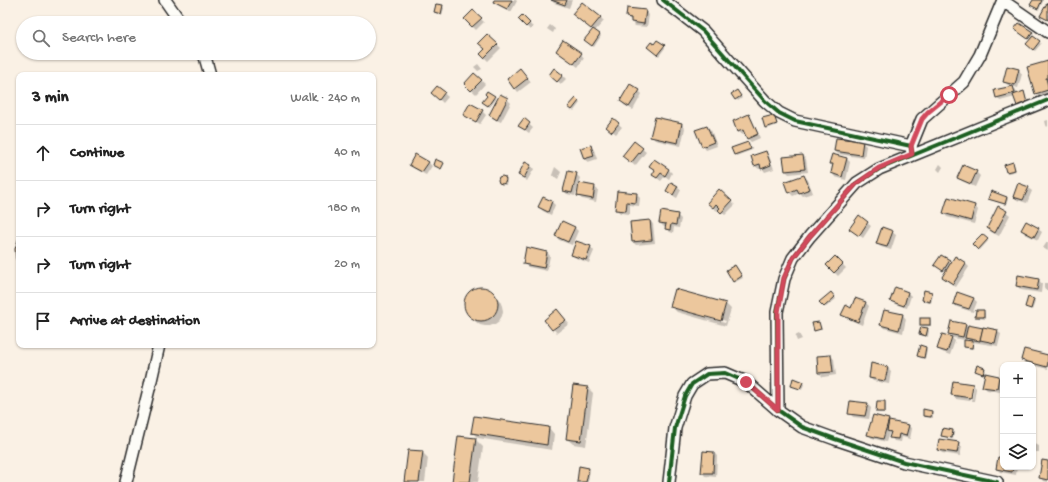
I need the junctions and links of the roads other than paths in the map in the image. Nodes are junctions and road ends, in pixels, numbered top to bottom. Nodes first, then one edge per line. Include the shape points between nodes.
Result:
1 (165, 0) edge
2 (663, 0) edge
3 (1003, 1) edge
4 (176, 16) edge
5 (1048, 32) edge
6 (206, 60) edge
7 (210, 72) edge
8 (1048, 100) edge
9 (911, 150) junction
10 (158, 348) edge
11 (778, 410) junction
12 (126, 482) edge
13 (669, 482) edge
14 (997, 482) edge

1 - 4 street
2 - 9 street via 703,31 779,113 794,121
3 - 5 street
3 - 9 street via 980,55 964,82 922,119
6 - 7 street
8 - 9 street
9 - 11 street via 856,184 793,258 784,278 778,312
10 - 12 street
11 - 13 street via 746,382 725,373 707,374 692,384 685,396 675,428
11 - 14 street via 802,427 904,462

